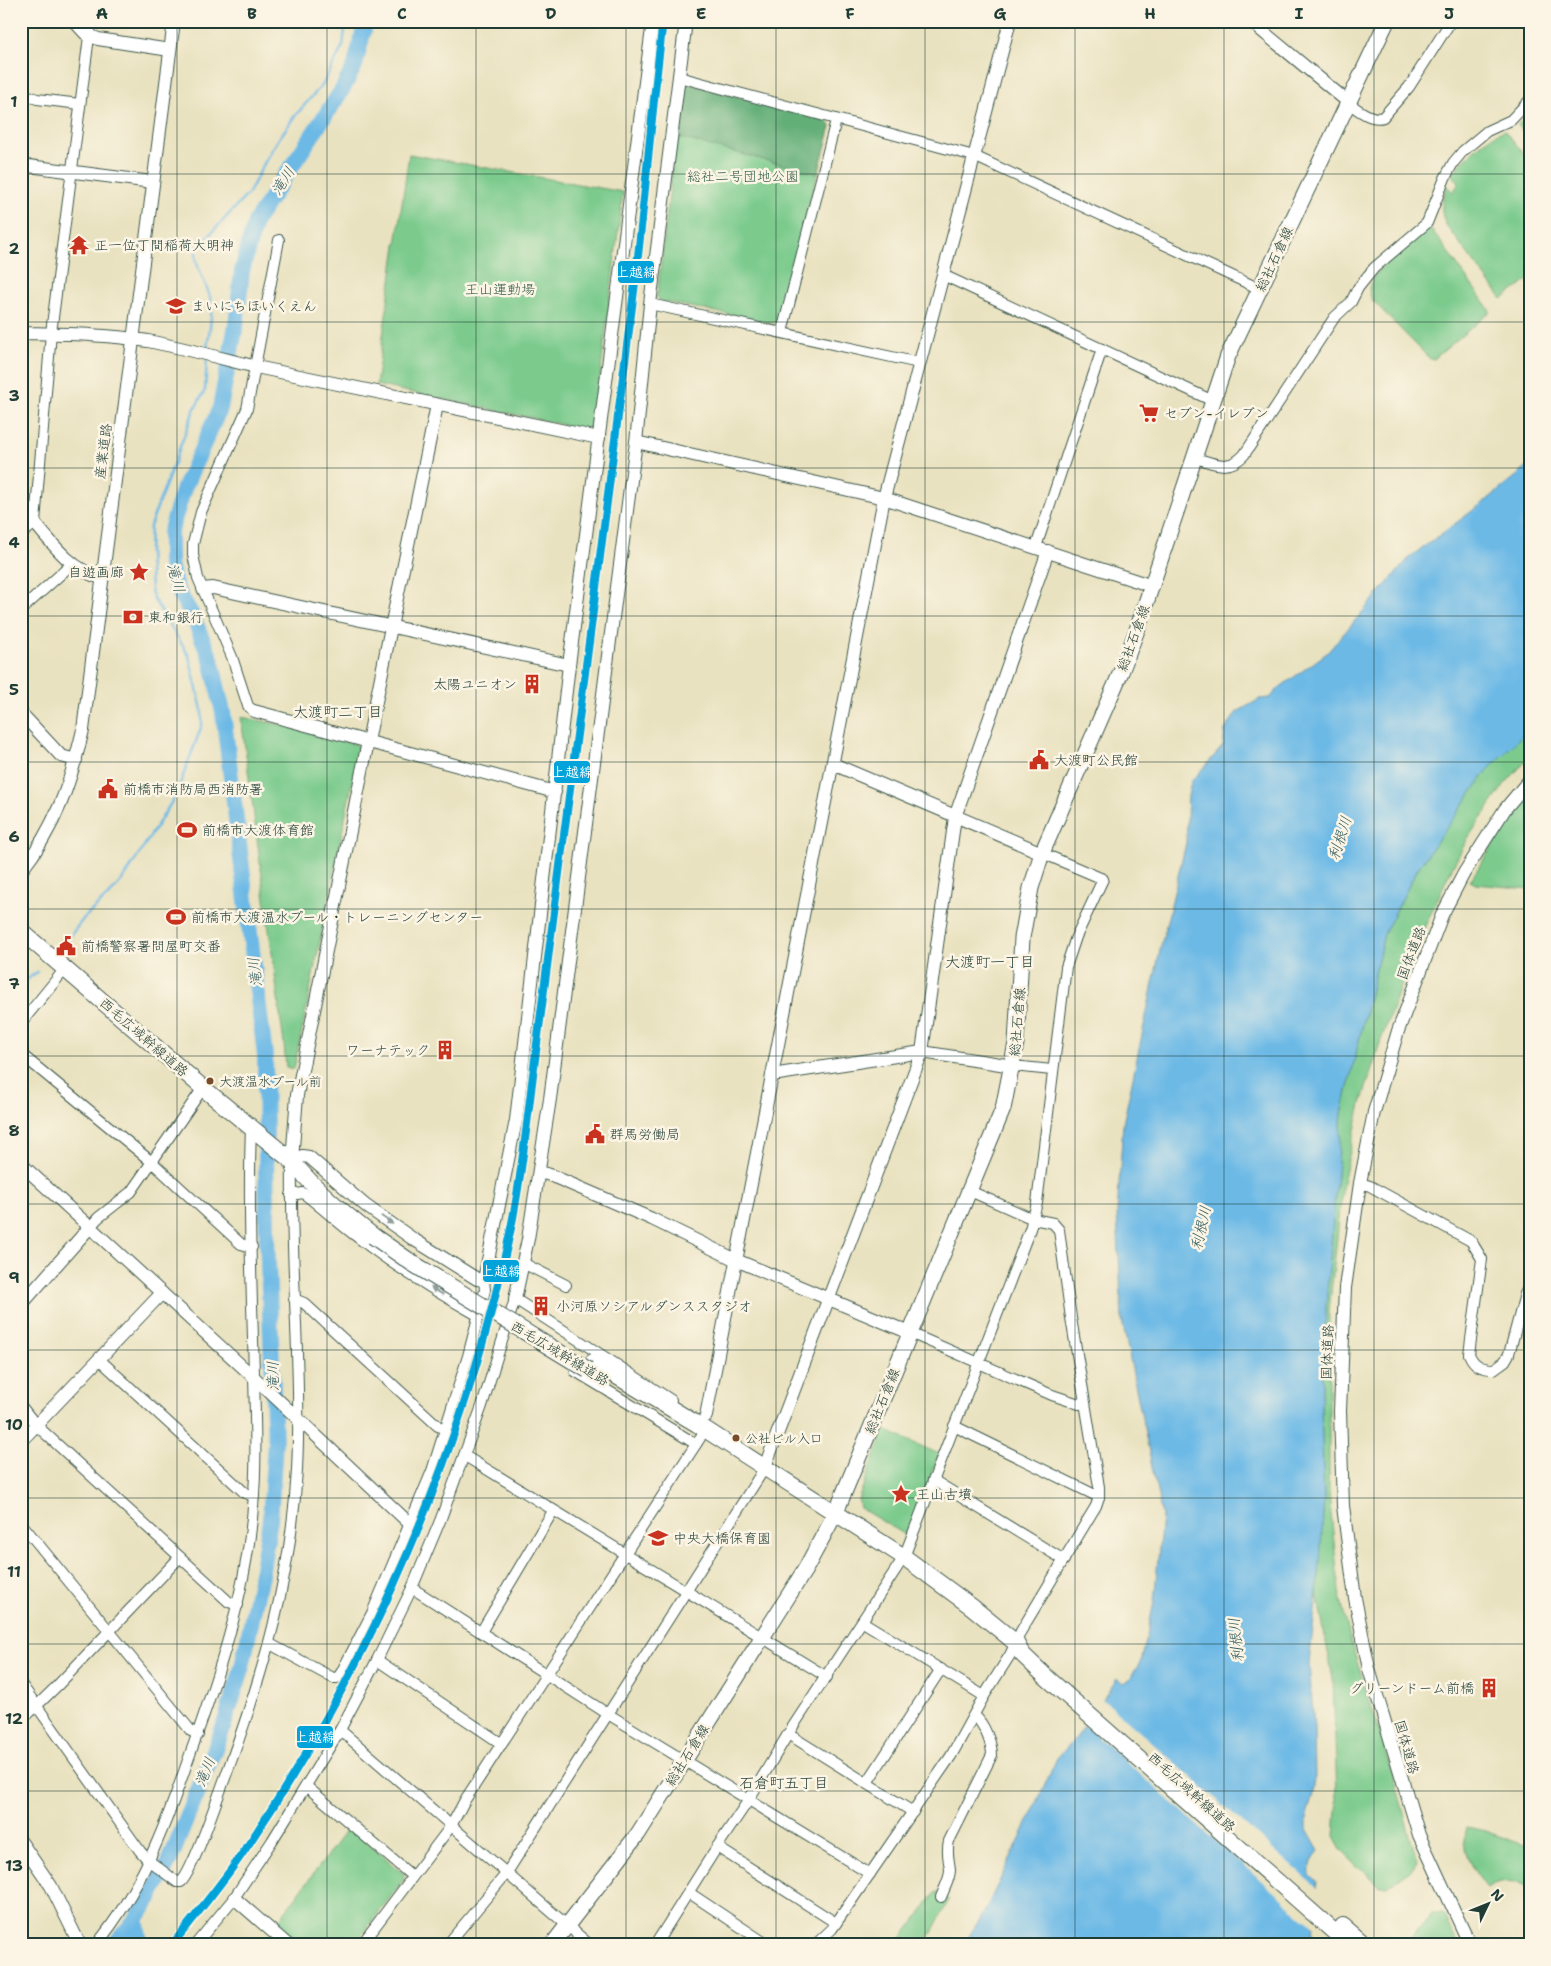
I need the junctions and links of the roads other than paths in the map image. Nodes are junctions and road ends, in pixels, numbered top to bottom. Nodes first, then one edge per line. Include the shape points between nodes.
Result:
1 (74, 21) edge
2 (91, 21) edge
3 (174, 21) edge
4 (653, 21) edge
5 (686, 21) edge
6 (1010, 21) edge
7 (1250, 21) edge
8 (1387, 21) edge
9 (1452, 21) edge
10 (90, 36) junction
11 (170, 50) junction
12 (679, 77) junction
13 (21, 94) edge
14 (1530, 100) edge
15 (1348, 102) junction
16 (80, 104) junction
17 (836, 120) junction
18 (974, 156) junction
19 (21, 165) edge
20 (72, 172) junction
21 (152, 182) junction
22 (279, 240) dead end
23 (943, 274) junction
24 (1260, 289) junction
25 (650, 304) junction
26 (21, 332) edge
27 (782, 332) junction
28 (51, 333) junction
29 (133, 339) junction
30 (1102, 349) junction
31 (919, 362) junction
32 (252, 366) junction
33 (1213, 401) junction
34 (437, 405) junction
35 (599, 438) junction
36 (636, 442) junction
37 (1195, 458) junction
38 (884, 498) junction
39 (21, 507) edge
40 (35, 522) junction
41 (21, 534) edge
42 (1042, 549) junction
43 (72, 564) junction
44 (102, 578) junction
45 (1152, 586) junction
46 (203, 589) junction
47 (21, 610) edge
48 (390, 627) junction
49 (569, 665) junction
50 (254, 710) joint
51 (21, 713) edge
52 (368, 742) junction
53 (76, 760) junction
54 (833, 764) junction
55 (1530, 779) edge
56 (555, 792) junction
57 (955, 817) junction
58 (1042, 853) junction
59 (21, 871) edge
60 (21, 931) edge
61 (65, 969) junction
62 (21, 1023) edge
63 (922, 1052) junction
64 (21, 1054) edge
65 (1013, 1066) junction
66 (1052, 1070) junction
67 (772, 1075) junction
68 (203, 1088) junction
69 (253, 1129) junction
70 (288, 1158) junction
71 (153, 1163) junction
72 (22, 1166) edge
73 (540, 1172) junction
74 (1360, 1182) junction
75 (970, 1191) junction
76 (291, 1195) junction
77 (1033, 1219) junction
78 (90, 1227) junction
79 (252, 1247) junction
80 (736, 1260) junction
81 (523, 1263) junction
82 (484, 1280) junction
83 (566, 1285) dead end
84 (1530, 1286) edge
85 (162, 1293) junction
86 (830, 1298) junction
87 (294, 1299) junction
88 (515, 1299) junction
89 (21, 1305) edge
90 (479, 1316) junction
91 (505, 1329) junction
92 (910, 1333) junction
93 (100, 1360) junction
94 (979, 1362) junction
95 (590, 1366) junction
96 (256, 1380) junction
97 (1084, 1403) junction
98 (21, 1406) edge
99 (294, 1415) junction
100 (706, 1416) joint
101 (36, 1425) junction
102 (954, 1426) junction
103 (444, 1429) junction
104 (21, 1440) edge
105 (718, 1440) junction
106 (698, 1441) junction
107 (465, 1456) junction
108 (764, 1469) junction
109 (933, 1480) junction
110 (254, 1496) junction
111 (1099, 1497) junction
112 (553, 1511) junction
113 (836, 1512) junction
114 (21, 1523) edge
115 (409, 1523) junction
116 (625, 1554) junction
117 (180, 1557) junction
118 (904, 1557) junction
119 (1064, 1560) junction
120 (412, 1588) junction
121 (687, 1591) junction
122 (238, 1605) junction
123 (864, 1622) junction
124 (110, 1631) junction
125 (481, 1632) junction
126 (762, 1637) junction
127 (270, 1644) junction
128 (1016, 1644) junction
129 (377, 1660) junction
130 (941, 1669) junction
131 (1049, 1672) junction
132 (547, 1676) junction
133 (827, 1677) junction
134 (21, 1684) edge
135 (984, 1696) junction
136 (37, 1706) junction
137 (608, 1714) junction
138 (975, 1716) junction
139 (21, 1721) edge
140 (340, 1730) junction
141 (788, 1734) junction
142 (198, 1735) junction
143 (502, 1744) junction
144 (684, 1760) junction
145 (868, 1783) junction
146 (306, 1786) junction
147 (748, 1800) junction
148 (913, 1812) junction
149 (451, 1826) junction
150 (21, 1842) edge
151 (717, 1847) junction
152 (150, 1861) junction
153 (506, 1874) junction
154 (870, 1874) junction
155 (412, 1876) junction
156 (688, 1892) junction
157 (941, 1897) dead end
158 (234, 1898) junction
159 (836, 1923) junction
160 (568, 1926) junction
161 (80, 1945) edge
162 (96, 1945) edge
163 (195, 1945) edge
164 (288, 1945) edge
165 (361, 1945) edge
166 (447, 1945) edge
167 (552, 1945) edge
168 (590, 1945) edge
169 (655, 1945) edge
170 (768, 1945) edge
171 (815, 1945) edge
172 (1349, 1945) edge
173 (1365, 1945) edge
174 (1470, 1945) edge

1 - 10 street
2 - 10 street
3 - 11 street, 産業道路
4 - 35 street
5 - 12 street
6 - 18 street
7 - 15 street
8 - 15 main road, 総社石倉線
9 - 15 street via 1409,87 1383,117 1375,118
10 - 11 street
10 - 16 street
11 - 21 street, 産業道路
12 - 17 street
12 - 25 street
13 - 16 street via 37,100
14 - 37 street via 1511,120 1487,131 1453,163 1426,223 1374,268 1334,318 1244,455 1236,463 1226,466
15 - 24 main road, 総社石倉線
16 - 20 street
17 - 18 street
17 - 27 street
18 - 23 street
18 - 24 street
19 - 20 street
20 - 21 street
20 - 28 street
21 - 29 street, 産業道路
22 - 32 street
23 - 30 street
23 - 31 street
24 - 33 main road, 総社石倉線 via 1228,356
25 - 27 street
25 - 36 street
26 - 28 street
27 - 31 street
28 - 29 street
28 - 40 street
29 - 32 street
29 - 44 street, 産業道路
30 - 33 street
30 - 42 street
31 - 38 street
32 - 34 street
32 - 46 street via 247,409 197,523 193,555
33 - 37 main road, 総社石倉線
34 - 35 street
34 - 48 street
35 - 49 street
36 - 38 street
36 - 73 street
37 - 45 main road, 総社石倉線
38 - 42 street
38 - 54 street
39 - 40 street
40 - 41 street
40 - 43 street
42 - 45 street
42 - 57 street
43 - 44 street
43 - 47 street
44 - 53 street, 産業道路 via 84,730
45 - 58 main road, 総社石倉線 via 1121,672
46 - 48 street via 213,588
46 - 50 street via 232,657 246,702
48 - 49 street
48 - 52 street
49 - 56 street
50 - 52 street
51 - 53 street via 61,756
52 - 56 street
52 - 70 street
53 - 59 street, 産業道路 via 61,806 44,840
54 - 57 street
54 - 67 street
55 - 74 street, 国体道路 via 1500,817 1442,915 1398,1031 1374,1112
56 - 82 street via 516,1120
57 - 58 street
57 - 63 street
58 - 65 main road, 総社石倉線 via 1024,922
58 - 66 street via 1103,879 1068,957
60 - 61 main road, 西毛広域幹線道路
61 - 62 street
61 - 68 main road, 西毛広域幹線道路
63 - 65 street
63 - 67 street
63 - 86 street
64 - 71 street
65 - 66 street
65 - 75 main road, 総社石倉線 via 1003,1109
66 - 77 street
67 - 80 street
68 - 69 main road, 西毛広域幹線道路
68 - 71 street
69 - 70 main road, 西毛広域幹線道路
69 - 79 street
70 - 76 street
70 -> 82 street via 309,1157 366,1206 477,1279
70 - 95 main road, 西毛広域幹線道路, bridge via 325,1195 412,1263
71 - 78 street via 127,1196
71 - 79 street via 241,1244
72 - 78 street
73 - 80 street via 652,1219
73 - 81 street
74 - 84 street via 1471,1241 1477,1249 1482,1259 1469,1354 1478,1366 1494,1369 1506,1361 1524,1294
74 - 174 street, 国体道路 via 1345,1288 1340,1411 1344,1506 1355,1598 1369,1669 1418,1835
75 - 77 street
75 - 92 main road, 総社石倉線
76 - 87 street
90 -> 76 street via 386,1258 303,1194
77 - 94 street
77 - 97 street via 1053,1223 1059,1230
78 - 85 street
78 - 89 street
79 - 96 street
80 - 86 street
80 - 100 street
81 - 83 street
81 - 88 street
82 - 90 street
85 - 93 street
85 - 96 street
86 - 92 street
86 - 108 street
87 - 99 street
87 - 103 street via 304,1303
88 - 91 street
88 - 100 street via 675,1402 695,1414
90 - 103 street
91 - 106 street
91 - 107 street
92 - 94 street
92 - 113 main road, 総社石倉線
93 - 101 street
93 - 110 street via 245,1494
94 - 97 street via 1052,1395
94 - 102 street
95 - 105 main road, 西毛広域幹線道路 via 701,1427
95 - 106 main road, 西毛広域幹線道路
96 - 99 street
96 - 110 street
97 - 111 street
98 - 101 street
99 - 115 street
99 - 127 street via 297,1469 293,1519
101 - 104 street
101 - 117 street
102 - 109 street
102 - 111 street
103 - 115 street via 432,1471
105 - 106 main road, 西毛広域幹線道路
105 - 108 main road, 西毛広域幹線道路
106 - 116 street
107 - 112 street
107 - 120 street
108 - 113 main road, 西毛広域幹線道路
108 - 121 street
109 - 118 street
109 - 119 street
110 - 122 street
111 - 119 street
112 - 116 street
112 - 125 street
113 - 118 main road, 西毛広域幹線道路
113 - 126 main road, 総社石倉線 via 806,1568
114 - 124 street
115 - 127 street via 372,1612 339,1676 333,1678
116 - 121 street
116 - 132 street
117 - 122 street via 229,1602
117 - 124 street
118 - 123 street
118 - 128 main road, 西毛広域幹線道路 via 972,1606
119 - 128 street
120 - 125 street
120 - 129 street
121 - 126 street
121 - 137 street
122 - 142 street
123 - 130 street
123 - 133 street
124 - 136 street
124 - 142 street
125 - 132 street
126 - 133 street
126 - 144 main road, 総社石倉線
127 - 152 street via 204,1834 185,1877 177,1882
128 - 131 main road, 西毛広域幹線道路 via 1022,1654
128 - 135 street
129 - 140 street
129 - 143 street
130 - 135 street
130 - 145 street
131 - 172 main road, 西毛広域幹線道路
131 - 173 main road, 西毛広域幹線道路
132 - 137 street
132 - 143 street
133 - 141 street
134 - 136 street
135 - 138 street
136 - 139 street
136 - 152 street
137 - 144 street
137 - 153 street
138 - 148 street
138 - 157 street via 984,1728 992,1755 949,1841 950,1869
140 - 146 street
140 - 149 street
141 - 145 street
141 - 147 street
142 - 152 street
143 - 149 street
144 - 147 street
144 - 160 main road, 総社石倉線 via 638,1834
145 - 148 street
146 - 155 street
146 - 158 street
147 - 151 street
147 - 154 street
148 - 154 street
149 - 153 street
149 - 155 street
150 - 161 street via 51,1886
151 - 156 street
151 - 159 street
152 - 162 street
153 - 160 street
153 - 166 street
154 - 159 street
155 - 165 street
156 - 169 street
156 - 170 street
158 - 163 street
158 - 164 street
159 - 171 street
160 - 167 main road, 総社石倉線
160 - 168 street

